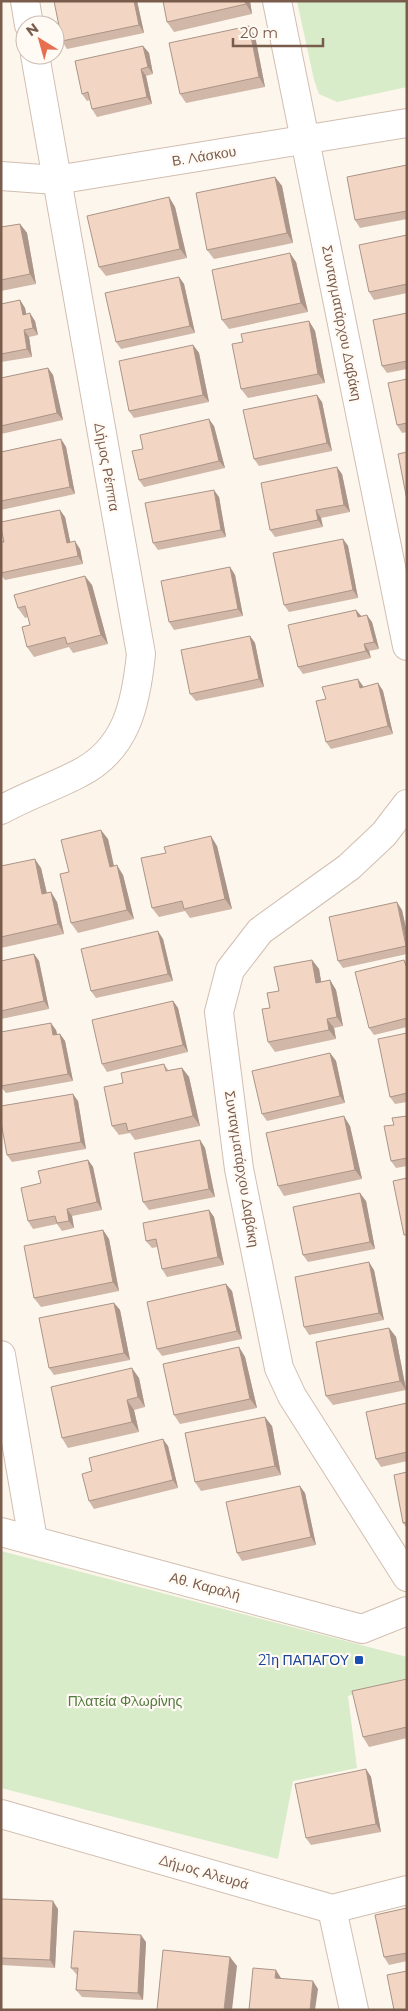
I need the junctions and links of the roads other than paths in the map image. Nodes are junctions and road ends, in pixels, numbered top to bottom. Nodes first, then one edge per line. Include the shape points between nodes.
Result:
1 (25, 1) edge
2 (277, 1) edge
3 (27, 15) edge
4 (37, 65) edge
5 (407, 123) edge
6 (305, 140) junction
7 (1, 176) edge
8 (56, 180) junction
9 (407, 646) edge
10 (407, 804) edge
11 (1, 810) edge
12 (1, 1355) edge
13 (1, 1532) edge
14 (33, 1540) junction
15 (407, 1577) edge
16 (407, 1611) edge
17 (1, 1814) edge
18 (407, 1890) edge
19 (332, 1909) junction
20 (354, 2010) edge

1 - 3 street
2 - 6 street, Συνταγματάρχου Δαβάκη
4 - 8 street, Δήμος Ρέππα
5 - 6 street, Β. Λάσκου
6 - 8 street, Β. Λάσκου
6 - 9 street, Συνταγματάρχου Δαβάκη
7 - 8 street, Β. Λάσκου
8 - 11 street, Δήμος Ρέππα via 141,654 137,691 123,734 102,760
10 - 15 street, Συνταγματάρχου Δαβάκη via 384,834 349,867 260,931 230,970 219,1012 239,1169 279,1368 292,1396
12 - 14 street
13 - 14 street, Αθ. Καραλή
14 - 16 street, Αθ. Καραλή via 362,1629
17 - 19 street, Δήμος Αλευρά
18 - 19 street
19 - 20 street

